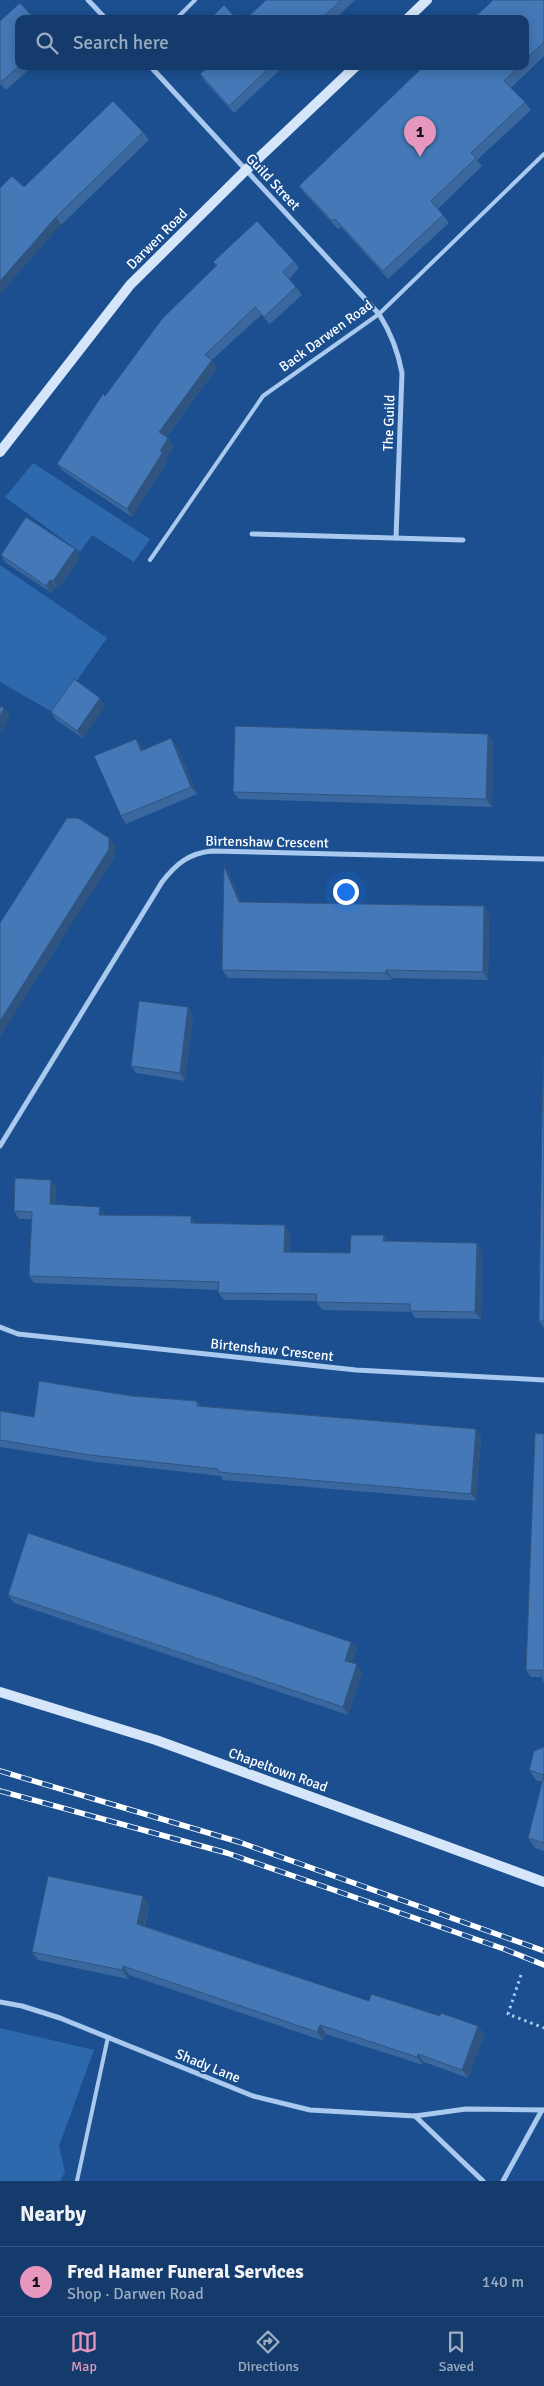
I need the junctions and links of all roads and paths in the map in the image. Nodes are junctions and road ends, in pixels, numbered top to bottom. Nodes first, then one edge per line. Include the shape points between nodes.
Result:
1 (88, 0) edge
2 (195, 0) edge
3 (427, 0) edge
4 (102, 15) edge
5 (180, 15) edge
6 (411, 15) edge
7 (154, 70) edge
8 (352, 70) edge
9 (544, 154) edge
10 (246, 170) junction
11 (379, 314) junction
12 (0, 452) edge
13 (252, 534) dead end
14 (396, 538) junction
15 (464, 540) dead end
16 (150, 560) dead end
17 (544, 859) edge
18 (0, 1146) edge
19 (0, 1327) edge
20 (544, 1380) edge
21 (0, 1692) edge
22 (544, 1882) edge
23 (521, 1974) dead end
24 (0, 2002) edge
25 (544, 2028) edge
26 (108, 2037) junction
27 (543, 2110) edge
28 (415, 2116) junction
29 (77, 2181) edge
30 (482, 2181) edge
31 (503, 2181) edge

1 - 4 street
2 - 5 lane
3 - 6 main road
7 - 10 street, Guild Street
8 - 10 main road, Darwen Road
9 - 11 lane, Back Darwen Road
10 - 11 street, Guild Street
10 - 12 main road, Darwen Road via 130,285
11 - 14 street, The Guild via 394,341 402,373
11 - 16 lane, Back Darwen Road via 263,396
13 - 14 street
14 - 15 street
17 - 18 street, Birtenshaw Crescent via 212,851 186,857 162,882
19 - 20 street, Birtenshaw Crescent via 18,1334 356,1370
21 - 22 main road, Chapeltown Road via 156,1740
23 - 25 path via 508,2014
24 - 26 street, Shady Lane via 60,2018
26 - 28 street, Shady Lane via 253,2096 284,2104 310,2110
26 - 29 lane
27 - 28 street, Shady Lane via 466,2109
27 - 31 street
28 - 30 street

